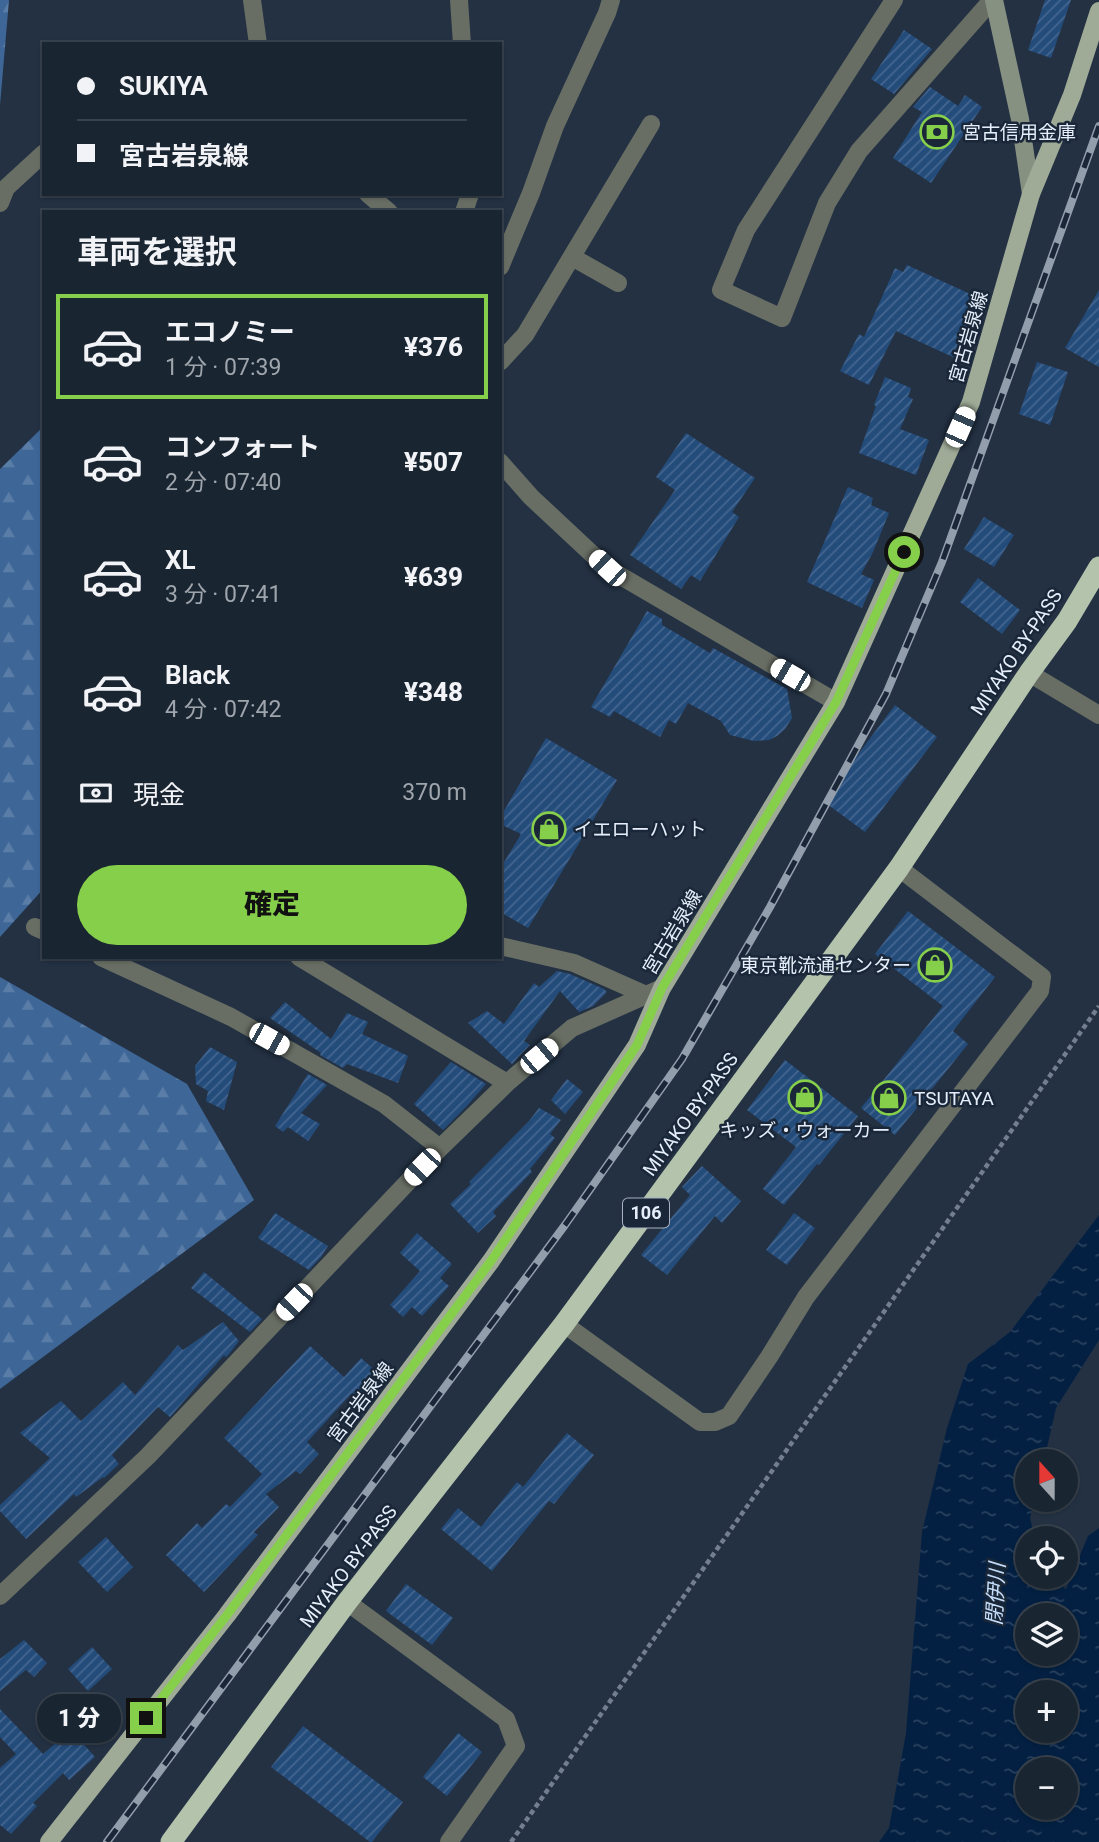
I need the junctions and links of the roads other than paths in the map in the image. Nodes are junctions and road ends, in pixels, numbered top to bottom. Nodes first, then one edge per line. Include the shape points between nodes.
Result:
1 (252, 0) edge
2 (459, 0) edge
3 (611, 0) edge
4 (894, 0) edge
5 (993, 0) edge
6 (1099, 11) edge
7 (258, 42) edge
8 (462, 42) edge
9 (651, 124) dead end
10 (42, 155) edge
11 (1031, 194) junction
12 (370, 196) edge
13 (0, 203) edge
14 (388, 210) edge
15 (572, 257) junction
16 (502, 262) edge
17 (618, 283) dead end
18 (502, 360) edge
19 (502, 464) edge
20 (1099, 567) edge
21 (1029, 673) junction
22 (836, 702) junction
23 (1099, 715) edge
24 (899, 867) junction
25 (502, 946) edge
26 (105, 959) edge
27 (302, 959) edge
28 (654, 992) junction
29 (507, 1083) junction
30 (440, 1148) junction
31 (564, 1324) junction
32 (0, 1597) edge
33 (347, 1602) junction
34 (49, 1842) edge
35 (171, 1842) edge
36 (449, 1842) edge

1 - 7 street
2 - 8 street
3 - 16 street
4 - 5 street via 746,230 721,290 782,318 827,203 859,151
5 - 11 street via 1020,119
6 - 11 main road, 宮古岩泉線 via 1072,95
9 - 15 street
10 - 13 street via 6,188
11 - 22 main road, 宮古岩泉線 via 971,402
12 - 14 street
15 - 17 street
15 - 18 street via 526,335
19 - 22 street via 607,568
20 - 21 highway, MIYAKO BY-PASS / 106
21 - 23 street
21 - 24 highway, MIYAKO BY-PASS / 106
22 - 28 main road, 宮古岩泉線
24 - 31 highway, MIYAKO BY-PASS / 106
24 - 31 street via 1042,977 1040,991 807,1297 729,1416 700,1422
25 - 28 street via 573,963
26 - 30 street via 242,1024 384,1104
27 - 29 street
28 - 29 street via 572,1028
28 - 34 main road, 宮古岩泉線 via 637,1045 491,1261 227,1615
29 - 30 street
30 - 32 street via 148,1455
31 - 33 highway, MIYAKO BY-PASS / 106
33 - 35 highway, MIYAKO BY-PASS / 106
33 - 36 street via 506,1719 516,1746

